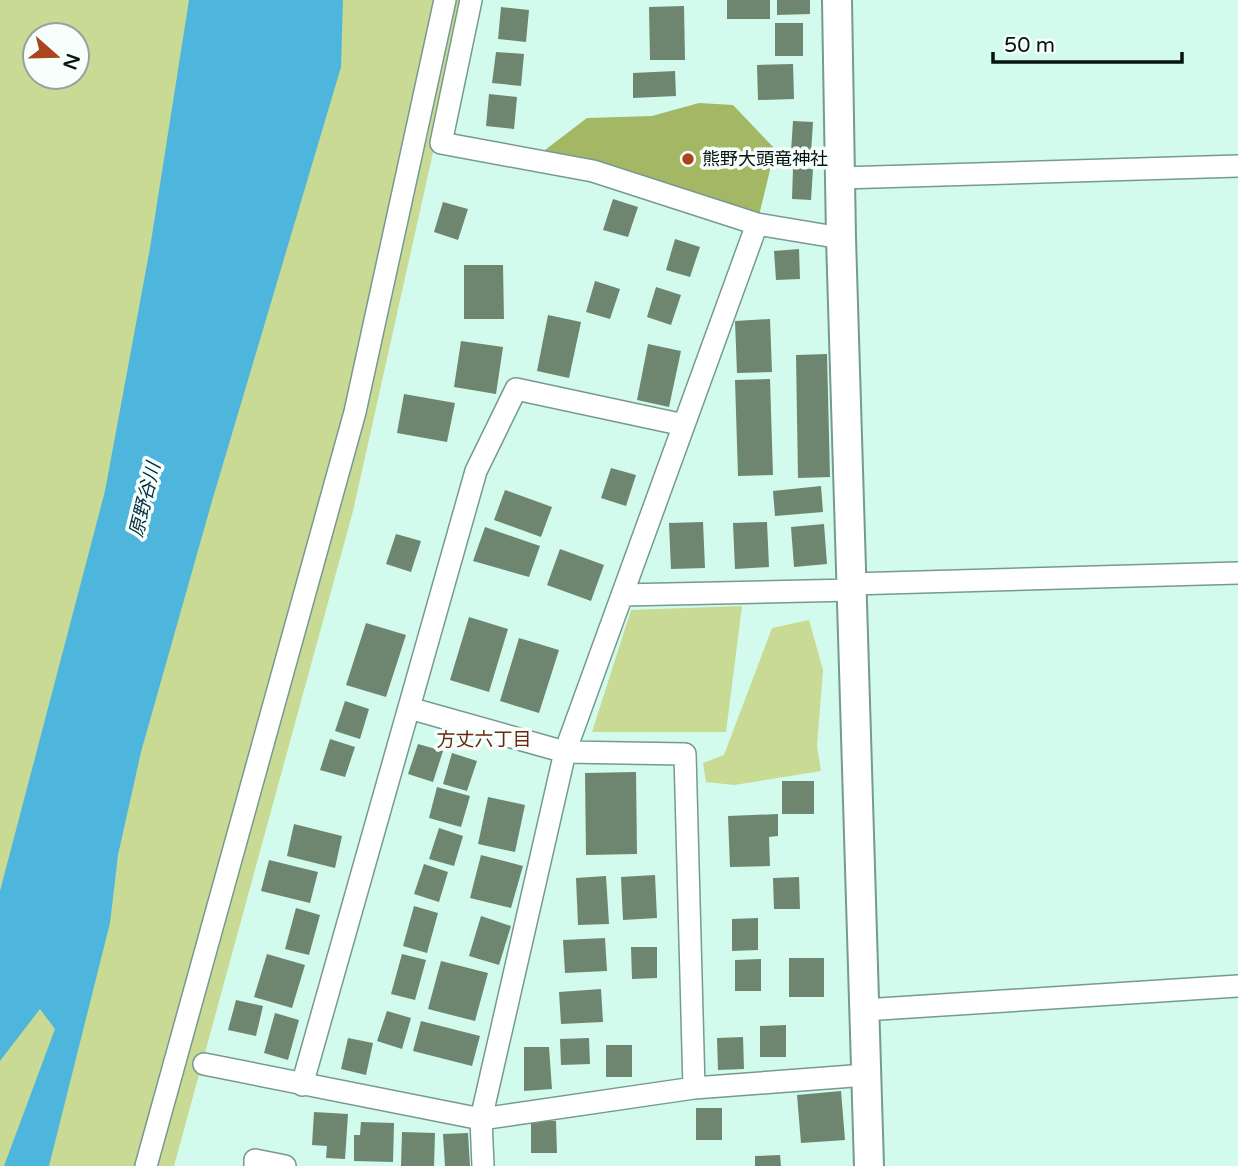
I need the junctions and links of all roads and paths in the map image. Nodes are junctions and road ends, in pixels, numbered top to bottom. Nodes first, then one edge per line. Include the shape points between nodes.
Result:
1 (444, 0) edge
2 (471, 0) edge
3 (837, 0) edge
4 (1238, 166) edge
5 (841, 178) junction
6 (757, 224) junction
7 (841, 238) junction
8 (684, 425) junction
9 (1238, 573) edge
10 (851, 587) junction
11 (622, 595) junction
12 (409, 708) junction
13 (565, 752) junction
14 (1238, 986) edge
15 (864, 1010) junction
16 (204, 1064) dead end
17 (866, 1075) junction
18 (302, 1085) junction
19 (694, 1088) junction
20 (481, 1119) junction
21 (146, 1166) edge
22 (255, 1166) edge
23 (285, 1166) edge
24 (483, 1166) edge
25 (869, 1166) edge

1 - 21 street via 355,412
2 - 6 street via 441,143 593,171
3 - 5 street
4 - 5 street
5 - 7 street
6 - 7 street
6 - 8 street
7 - 10 street
8 - 11 street
8 - 12 street via 516,389 476,471
9 - 10 street
10 - 11 street
10 - 15 street
11 - 13 street
12 - 13 street
12 - 18 street
13 - 19 street via 685,754
13 - 20 street
14 - 15 street
15 - 17 street
16 - 18 street
17 - 19 street
17 - 25 street
18 - 20 street
19 - 20 street
20 - 24 street
22 - 23 street via 255,1160

